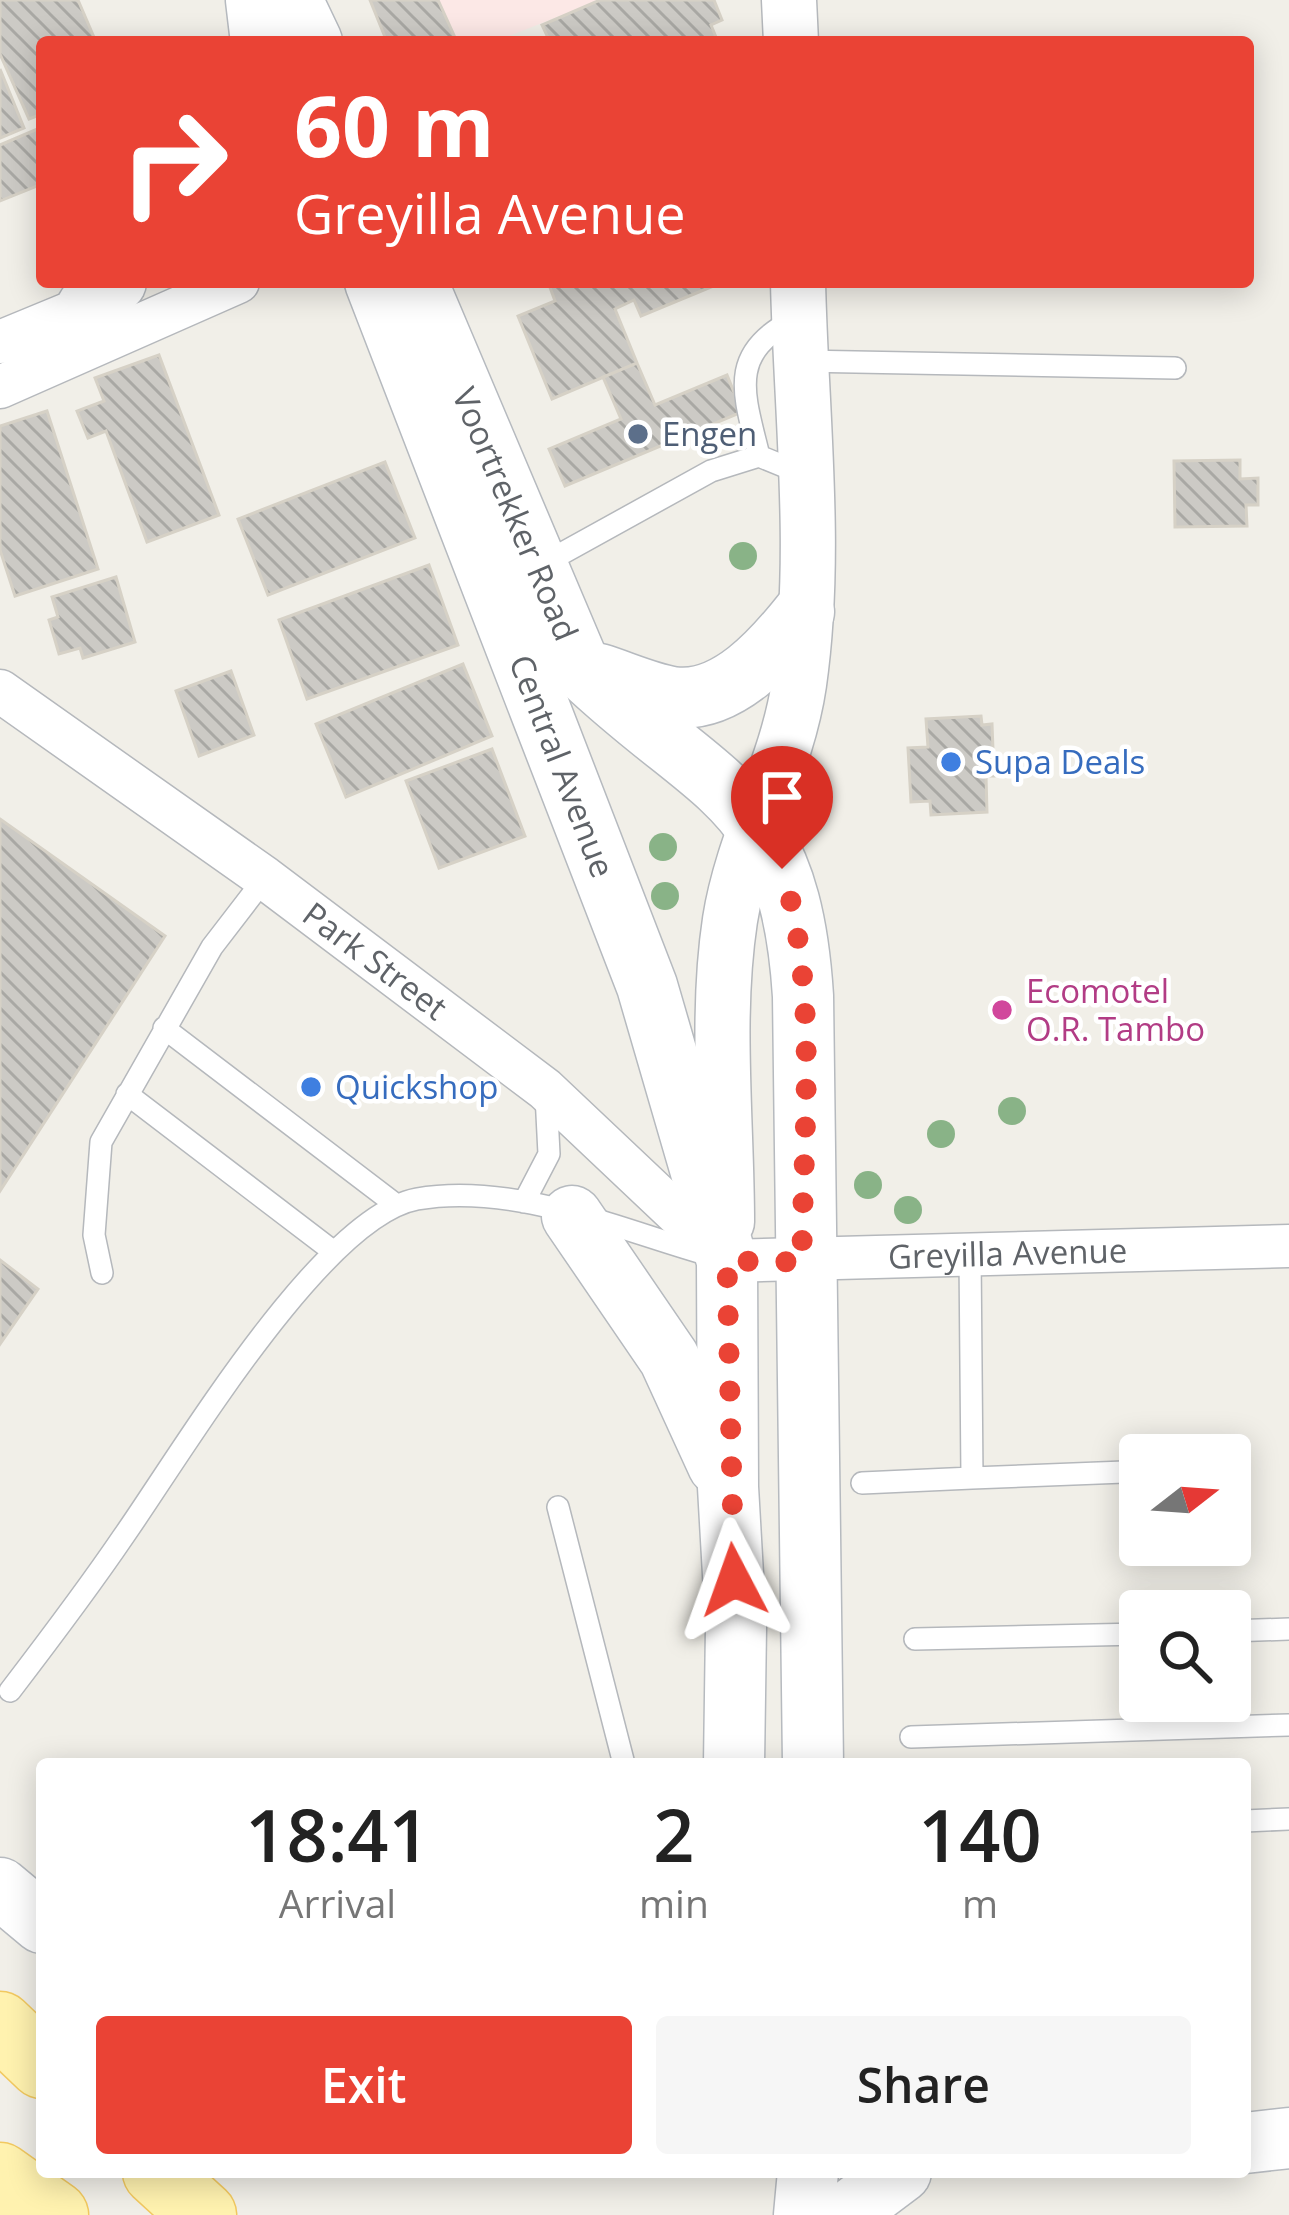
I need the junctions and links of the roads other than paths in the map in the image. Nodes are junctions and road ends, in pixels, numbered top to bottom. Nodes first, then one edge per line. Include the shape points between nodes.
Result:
1 (259, 0) edge
2 (292, 0) edge
3 (789, 0) edge
4 (262, 36) edge
5 (275, 36) edge
6 (309, 36) edge
7 (790, 36) edge
8 (224, 288) edge
9 (377, 288) edge
10 (420, 288) edge
11 (101, 294) edge
12 (799, 320) edge
13 (0, 342) edge
14 (1175, 368) dead end
15 (0, 386) edge
16 (781, 465) junction
17 (537, 567) junction
18 (804, 612) junction
19 (581, 669) junction
20 (0, 691) edge
21 (755, 819) junction
22 (265, 878) junction
23 (164, 1028) junction
24 (545, 1089) junction
25 (127, 1094) junction
26 (395, 1204) junction
27 (548, 1209) junction
28 (1289, 1246) edge
29 (334, 1252) junction
30 (970, 1254) junction
31 (727, 1261) junction
32 (802, 1262) junction
33 (102, 1273) dead end
34 (1119, 1472) edge
35 (972, 1478) junction
36 (862, 1483) dead end
37 (728, 1487) junction
38 (557, 1508) dead end
39 (1289, 1629) edge
40 (1251, 1630) edge
41 (1119, 1635) edge
42 (915, 1640) dead end
43 (10, 1691) dead end
44 (1289, 1725) edge
45 (911, 1737) dead end
46 (622, 1758) edge
47 (734, 1758) edge
48 (813, 1758) edge
49 (1289, 1819) edge
50 (1251, 1821) edge
51 (0, 1888) edge
52 (36, 1918) edge
53 (0, 2025) edge
54 (36, 2059) edge
55 (1289, 2138) edge
56 (1251, 2142) edge
57 (0, 2176) edge
58 (163, 2178) edge
59 (807, 2178) edge
60 (893, 2178) edge
61 (55, 2215) edge
62 (203, 2215) edge
63 (804, 2215) edge
64 (844, 2215) edge

1 - 4 main road
1 - 5 main road
2 - 6 main road
3 - 7 street
8 - 15 street
9 - 31 main road, Central Avenue via 647,986
10 - 17 main road, Voortrekker Road
11 - 13 street
12 - 14 lane
12 - 16 street
16 - 17 lane via 711,471
16 - 18 street
17 - 19 main road, Voortrekker Road
18 - 19 main road via 770,656 706,692 676,698
18 - 21 street via 796,700
19 - 21 main road, Voortrekker Road
20 - 22 street, Park Street
21 - 31 street via 729,924
21 - 32 main road, Voortrekker Road via 789,889 800,959
22 - 23 lane
22 - 24 street, Park Street
23 - 25 lane
23 - 26 lane
24 - 27 lane
24 - 31 street, Park Street
25 - 29 lane
25 - 33 lane via 100,1142 94,1235
26 - 27 lane via 452,1195
26 - 29 lane
27 - 31 lane
27 - 37 main road via 669,1358
28 - 30 street, Greyilla Avenue
29 - 43 lane via 233,1376
30 - 32 street, Greyilla Avenue
30 - 35 lane
31 - 32 street, Greyilla Avenue
31 - 37 main road
32 - 48 main road, Voortrekker Road
34 - 35 lane
35 - 36 lane
37 - 47 main road
38 - 46 lane
39 - 40 lane
41 - 42 lane
44 - 45 lane
49 - 50 lane
51 - 52 main road
53 - 54 main road
55 - 56 main road
57 - 61 main road
58 - 62 main road
59 - 63 main road
60 - 64 main road

